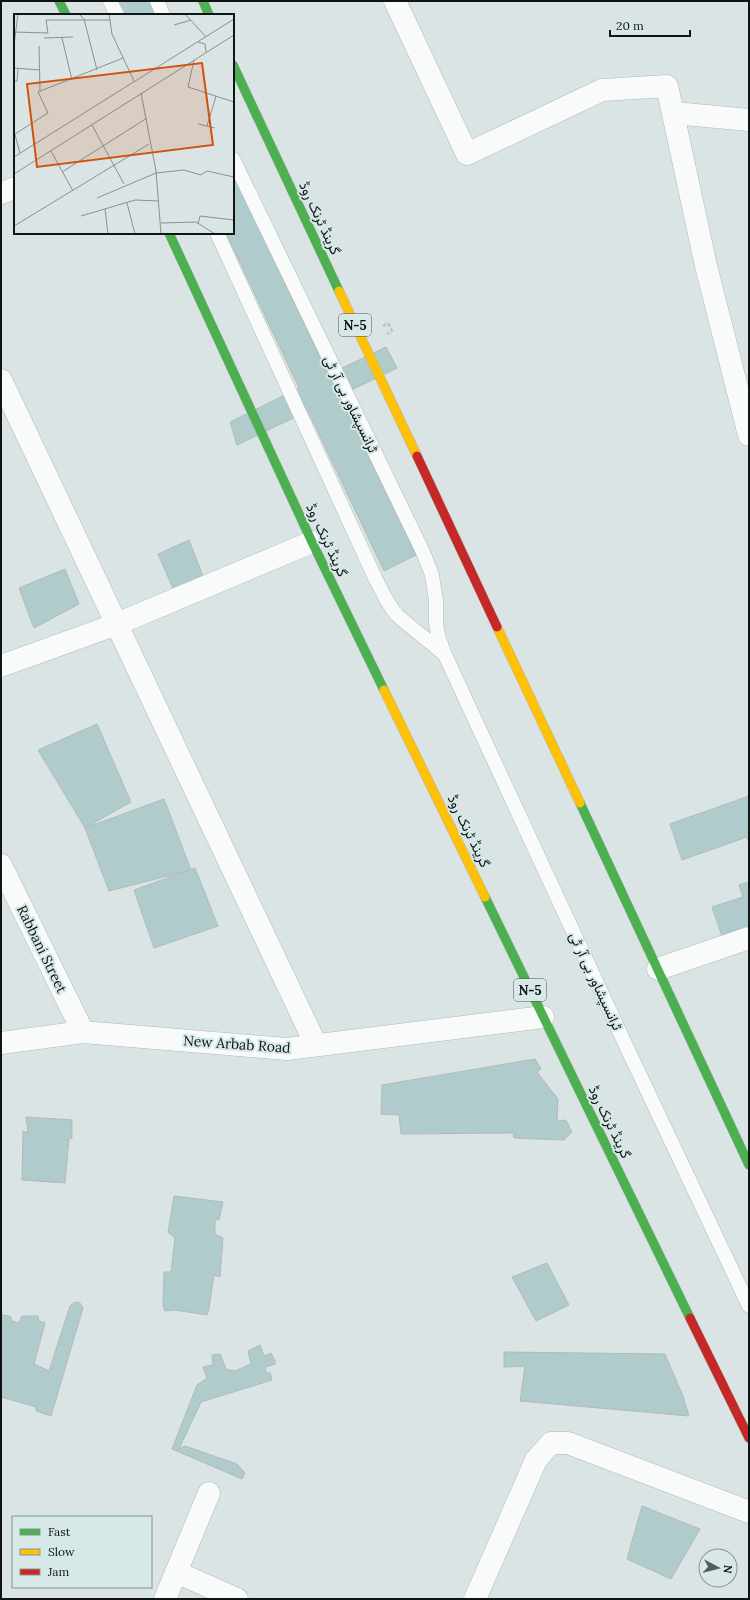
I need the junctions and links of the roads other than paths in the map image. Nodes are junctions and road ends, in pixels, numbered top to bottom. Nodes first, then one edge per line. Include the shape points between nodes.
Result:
1 (60, 1) edge
2 (110, 1) edge
3 (157, 1) edge
4 (203, 1) edge
5 (395, 1) edge
6 (66, 14) edge
7 (116, 14) edge
8 (164, 14) edge
9 (209, 14) edge
10 (234, 67) edge
11 (674, 113) junction
12 (749, 120) edge
13 (234, 161) edge
14 (14, 188) edge
15 (1, 193) edge
16 (169, 234) edge
17 (217, 234) edge
18 (1, 380) edge
19 (746, 408) edge
20 (749, 435) edge
21 (312, 542) junction
22 (117, 624) junction
23 (445, 655) junction
24 (1, 666) edge
25 (1, 865) edge
26 (749, 938) edge
27 (658, 968) junction
28 (544, 1017) junction
29 (83, 1032) junction
30 (1, 1043) edge
31 (316, 1045) junction
32 (749, 1165) edge
33 (749, 1306) edge
34 (749, 1438) edge
35 (209, 1493) dead end
36 (749, 1512) edge
37 (176, 1572) junction
38 (165, 1599) edge
39 (237, 1599) edge
40 (475, 1599) edge

1 - 6 highway
2 - 7 lane
3 - 8 lane
4 - 9 highway
5 - 11 street via 467,154 602,90 667,86
10 - 27 highway, گرینڈ ٹرنک روڈ / N-5
11 - 12 street
11 - 19 street via 706,266
13 - 23 lane, ٹرانسپشاور بی آر ٹی via 432,575 438,636
14 - 15 street
16 - 21 highway, گرینڈ ٹرنک روڈ / N-5
17 - 23 lane, ٹرانسپشاور بی آر ٹی via 376,580 397,614
18 - 22 street
19 - 20 street
21 - 22 street
21 - 28 highway, گرینڈ ٹرنک روڈ / N-5
22 - 24 street
22 - 31 street
23 - 33 lane, ٹرانسپشاور بی آر ٹی
25 - 29 street, Rabbani Street
26 - 27 street
27 - 32 highway, گرینڈ ٹرنک روڈ / N-5
28 - 31 street, New Arbab Road
28 - 34 highway, گرینڈ ٹرنک روڈ / N-5
29 - 30 street, New Arbab Road
29 - 31 street, New Arbab Road via 287,1049
35 - 37 street
36 - 40 street via 568,1443 551,1443 536,1460
37 - 38 street
37 - 39 street

